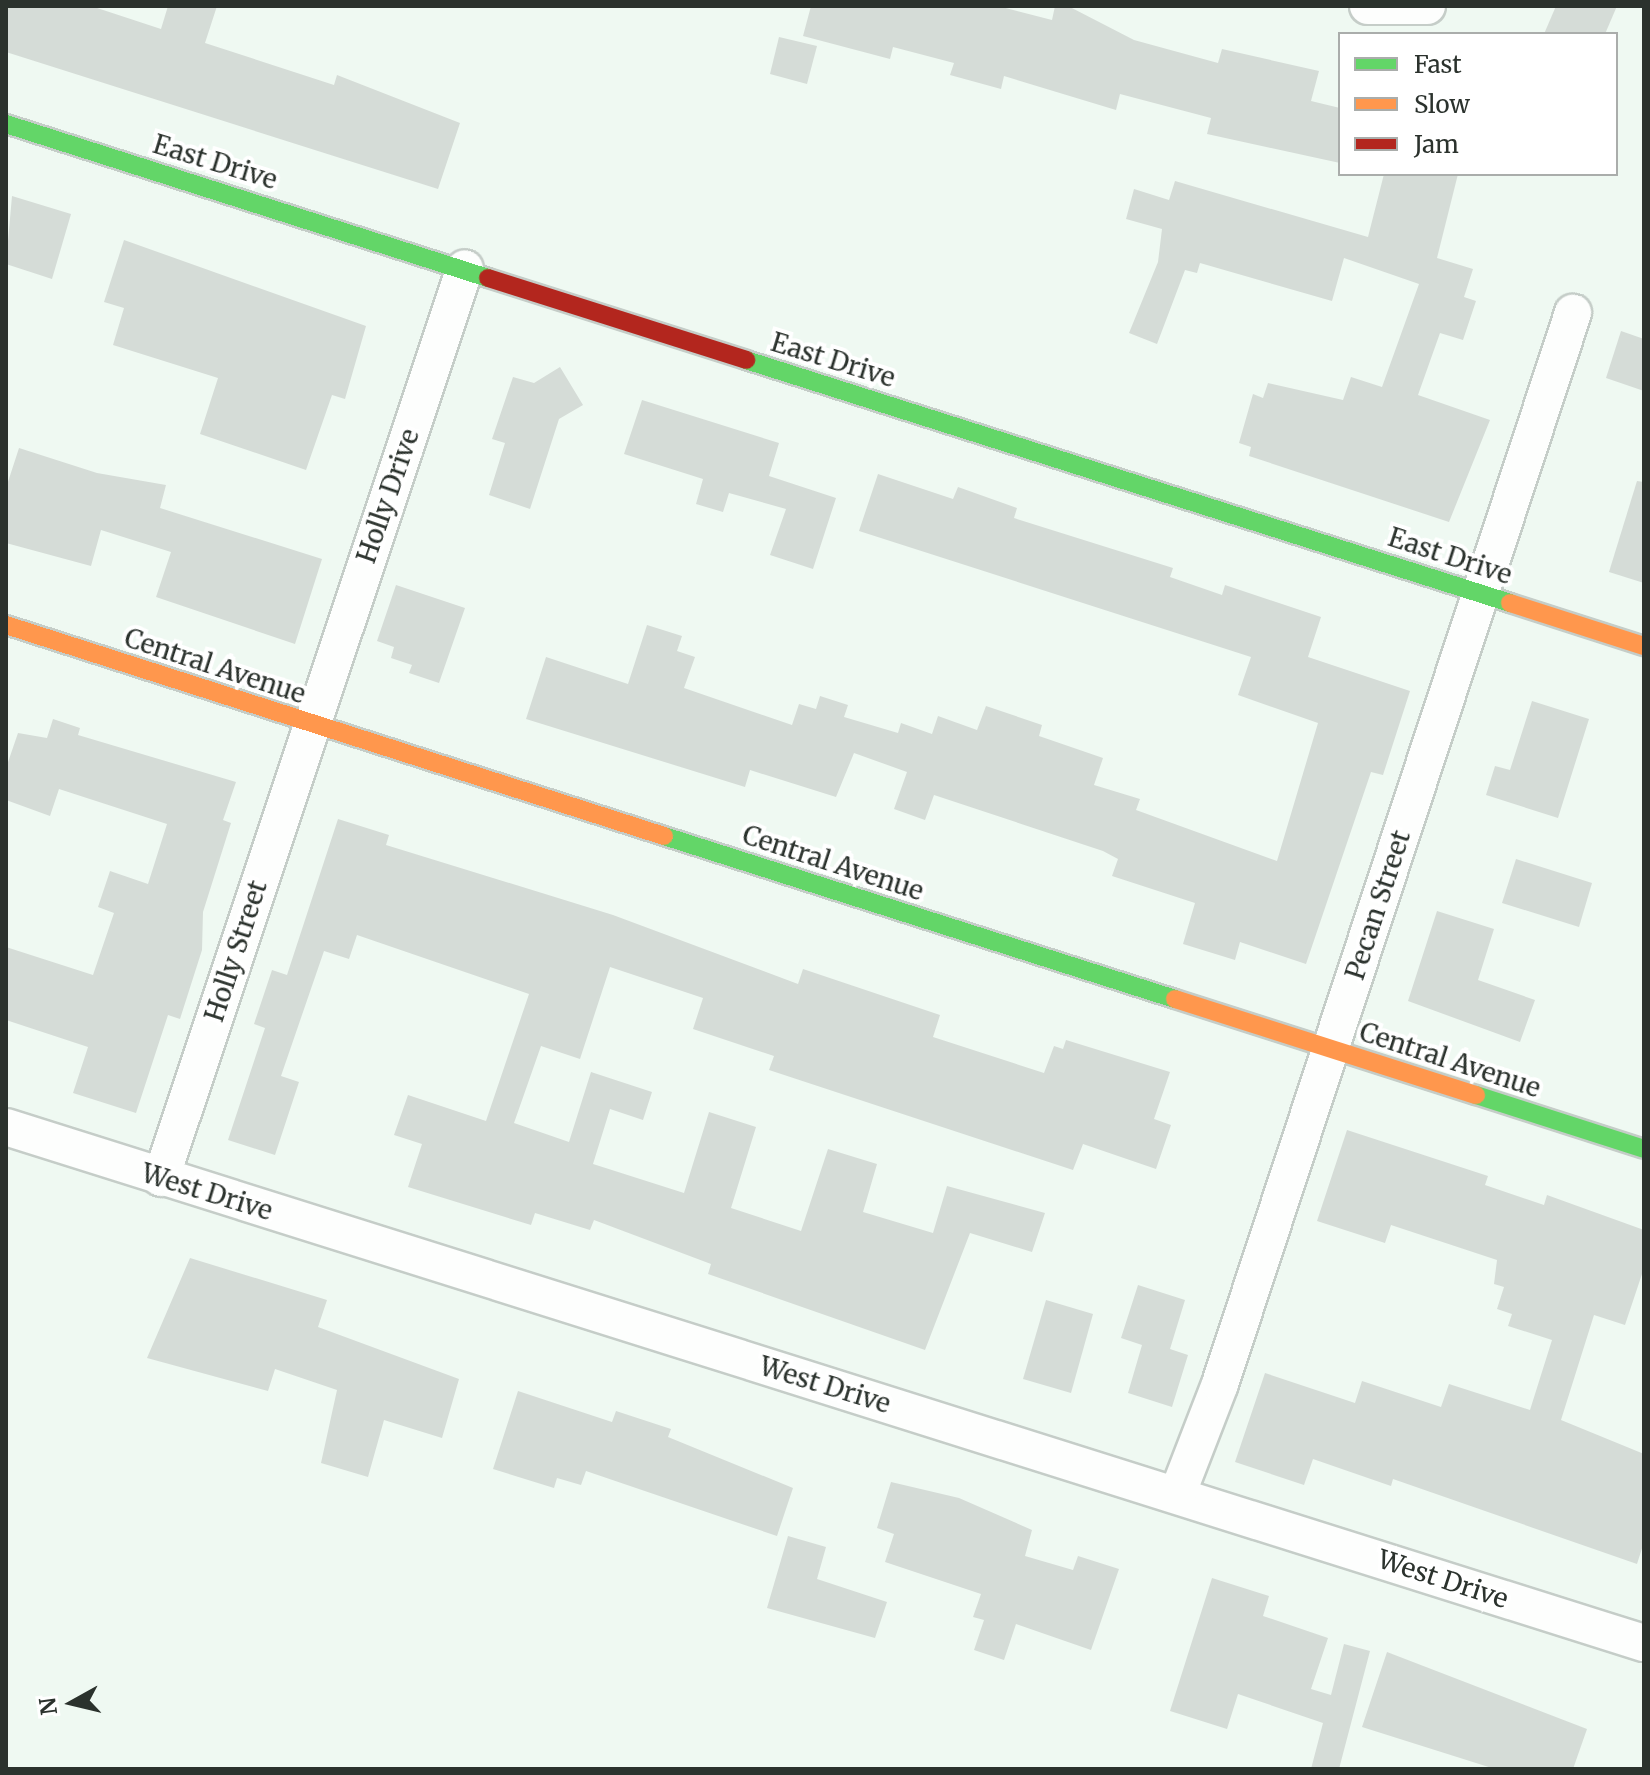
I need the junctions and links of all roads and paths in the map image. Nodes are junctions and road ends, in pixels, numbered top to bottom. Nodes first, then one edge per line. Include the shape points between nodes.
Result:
1 (1427, 6) edge
2 (1378, 9) edge
3 (6, 124) edge
4 (465, 268) junction
5 (1573, 313) dead end
6 (1481, 592) junction
7 (6, 625) edge
8 (1644, 646) edge
9 (310, 725) junction
10 (1330, 1049) junction
11 (6, 1127) edge
12 (1644, 1149) edge
13 (161, 1178) junction
14 (1177, 1495) junction
15 (1644, 1643) edge

1 - 2 street
3 - 4 street, East Drive
4 - 6 street, East Drive via 590,315
4 - 9 street, Holly Drive
5 - 6 street, Pecan Street
6 - 8 street, East Drive
6 - 10 street, Pecan Street
7 - 9 street, Central Avenue
9 - 10 street, Central Avenue
9 - 13 street, Holly Street
10 - 12 street, Central Avenue
10 - 14 street, Pecan Street
11 - 13 street, West Drive
13 - 14 street, West Drive
14 - 15 street, West Drive

